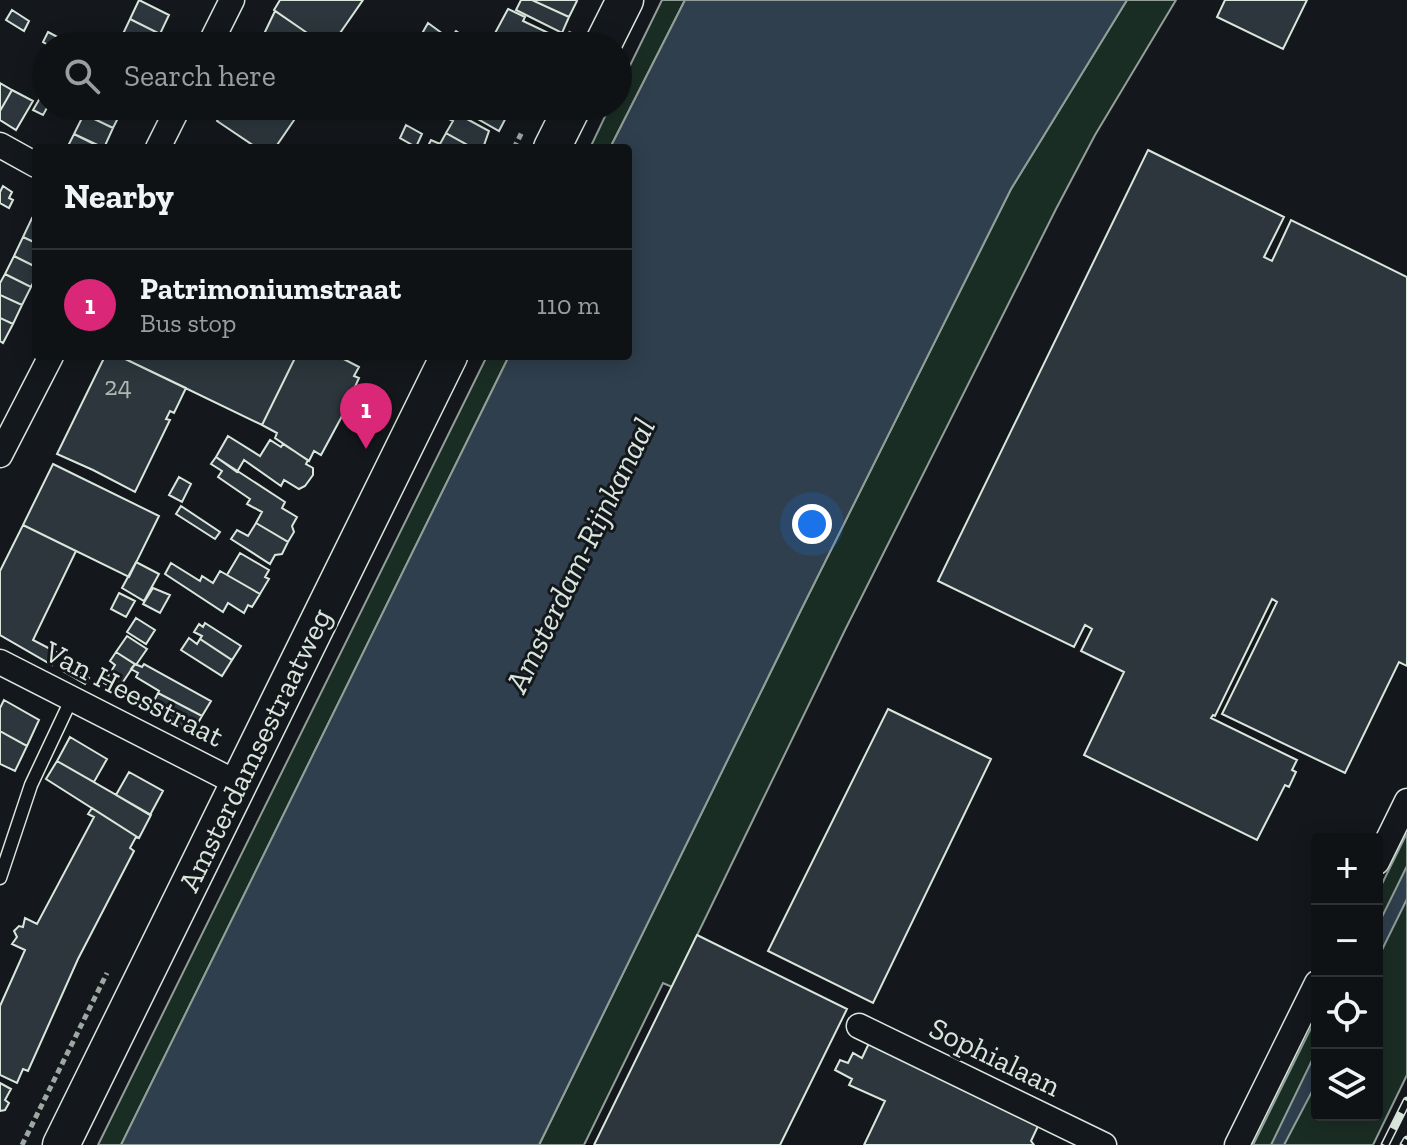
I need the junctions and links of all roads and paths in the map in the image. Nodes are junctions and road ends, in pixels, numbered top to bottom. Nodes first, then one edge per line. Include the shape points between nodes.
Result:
1 (625, 0) edge
2 (226, 2) edge
3 (214, 32) edge
4 (609, 32) edge
5 (172, 120) edge
6 (566, 120) edge
7 (160, 144) edge
8 (554, 144) edge
9 (0, 145) edge
10 (32, 163) edge
11 (48, 360) edge
12 (447, 360) edge
13 (7, 423) edge
14 (0, 455) edge
15 (0, 662) edge
16 (72, 698) junction
17 (239, 784) junction
18 (1407, 801) edge
19 (1383, 850) edge
20 (0, 878) edge
21 (1311, 995) edge
22 (859, 1026) dead end
23 (61, 1145) edge
24 (1104, 1145) edge
25 (1237, 1145) edge

1 - 4 main road
2 - 3 street
5 - 7 street
6 - 8 main road
9 - 10 street
11 - 13 street
12 - 17 main road, Amsterdamsestraatweg
13 - 14 street
15 - 16 street, Van Heesstraat
16 - 17 street, Van Heesstraat
16 - 20 lane via 31,785
17 - 23 main road, Amsterdamsestraatweg
18 - 19 street
21 - 25 street
22 - 24 street, Sophialaan

